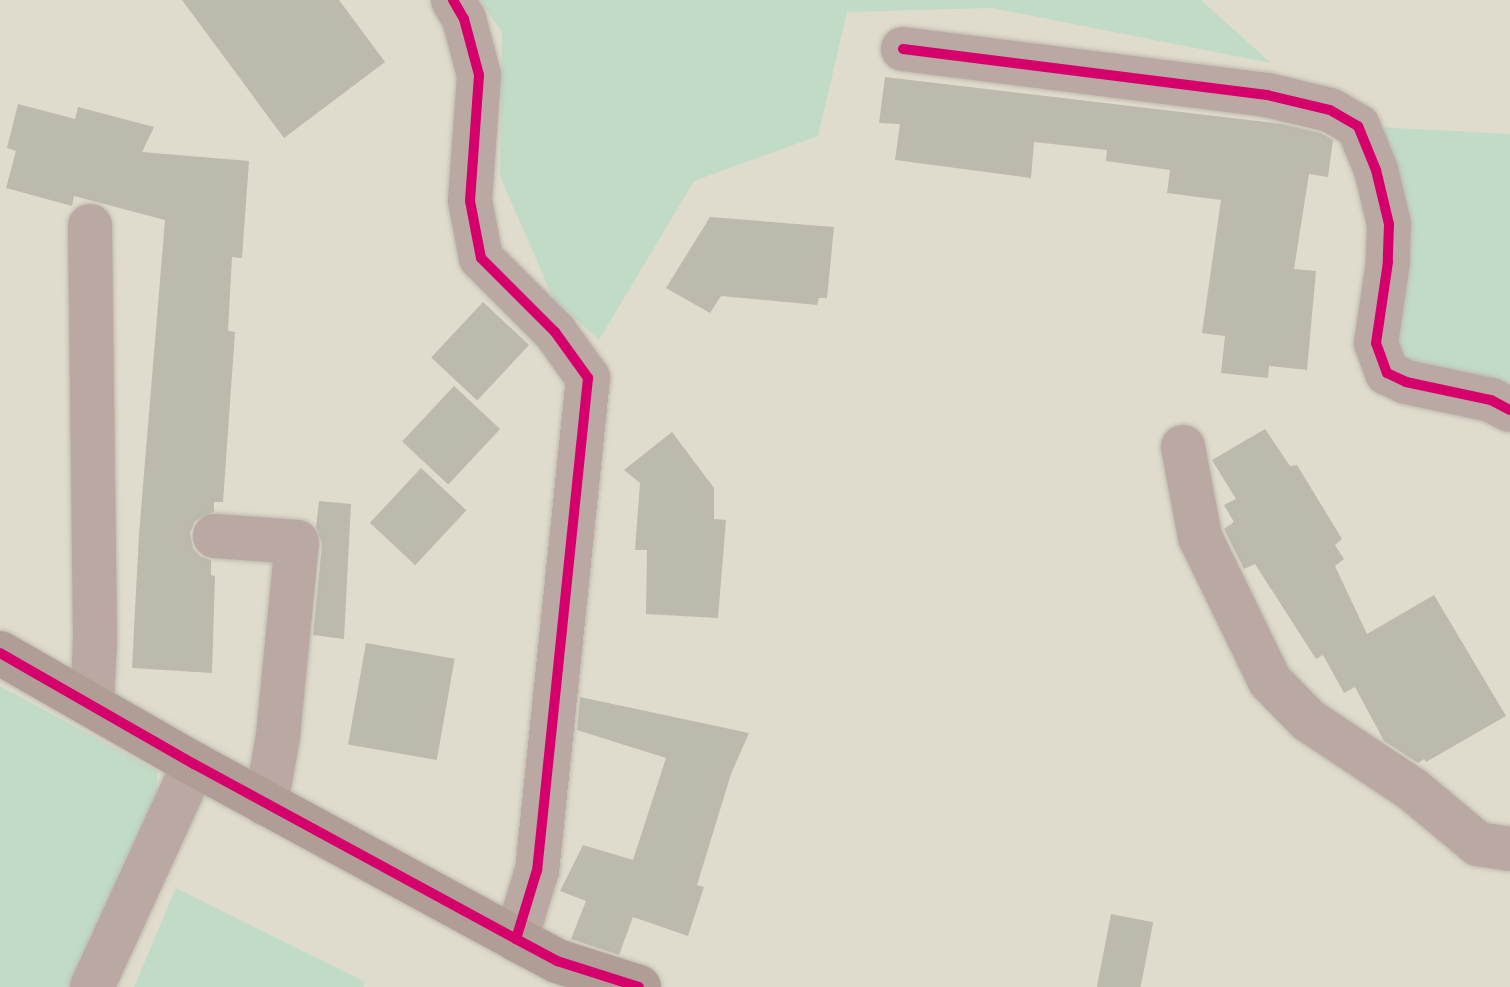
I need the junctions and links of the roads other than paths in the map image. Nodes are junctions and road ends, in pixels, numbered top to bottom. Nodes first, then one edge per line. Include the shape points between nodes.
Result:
1 (453, 0) edge
2 (903, 49) dead end
3 (90, 226) dead end
4 (1510, 410) edge
5 (1183, 447) dead end
6 (215, 536) dead end
7 (0, 653) edge
8 (92, 705) junction
9 (194, 764) junction
10 (266, 804) junction
11 (1510, 847) edge
12 (1510, 855) edge
13 (516, 939) junction
14 (553, 974) edge
15 (92, 987) edge
16 (639, 987) edge

1 - 13 street via 464,19 479,75 470,201 481,258 555,332 588,378 537,870
2 - 4 street via 1267,95 1330,110 1358,126 1389,224 1376,343 1387,373 1491,400
3 - 8 street
5 - 11 street via 1200,537 1270,681 1308,720 1412,789 1478,844
6 - 10 street via 297,542
7 - 8 street
8 - 9 street
9 - 10 street
9 - 15 street
10 - 13 street
11 - 12 street
13 - 14 street
14 - 16 street

